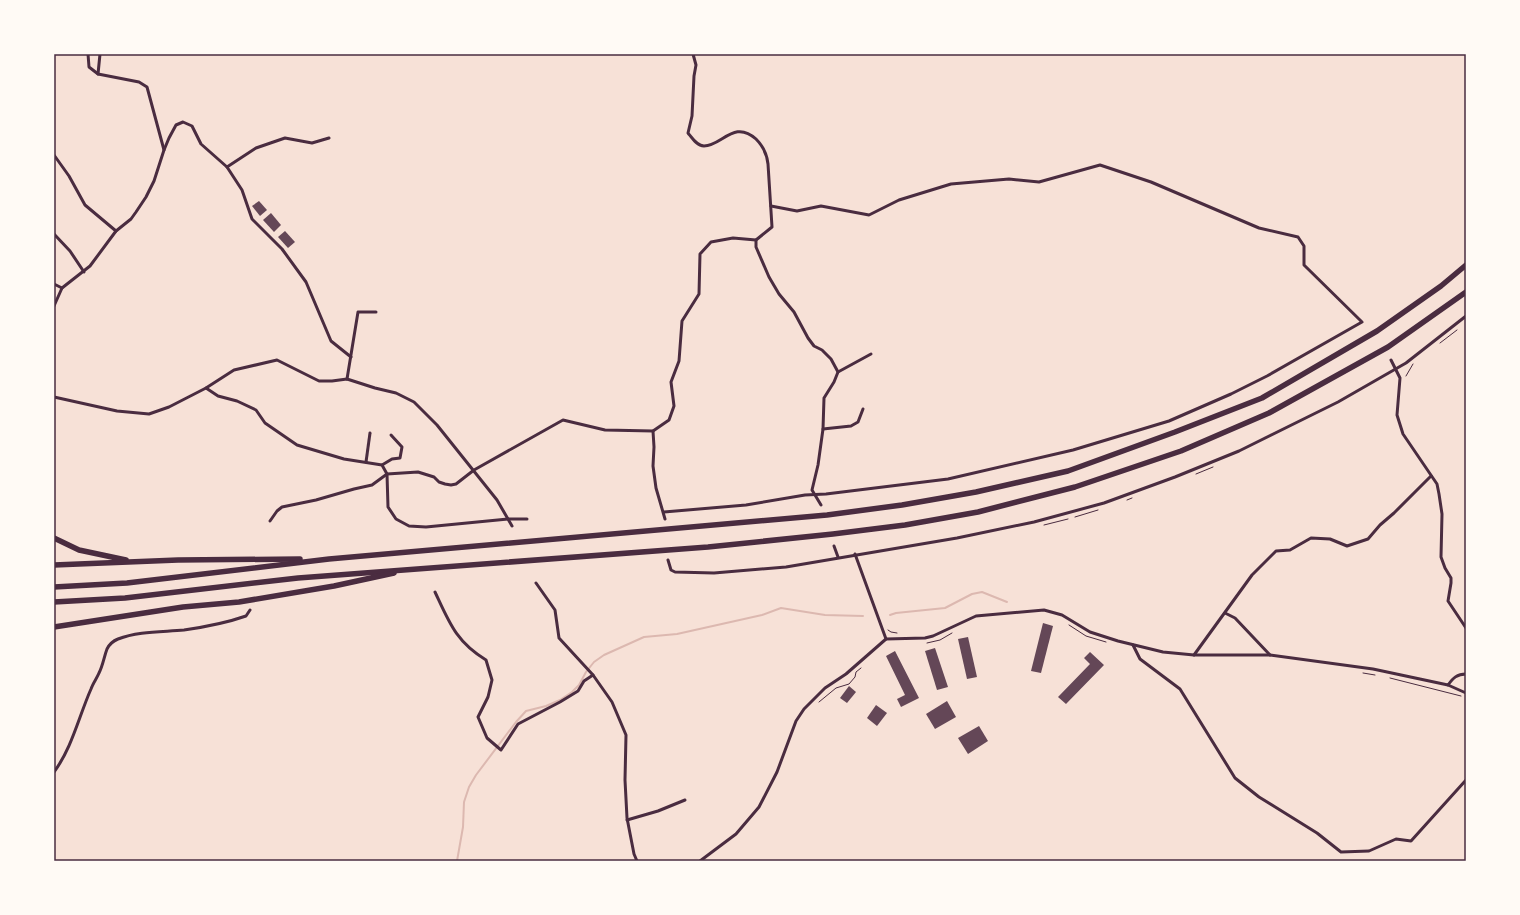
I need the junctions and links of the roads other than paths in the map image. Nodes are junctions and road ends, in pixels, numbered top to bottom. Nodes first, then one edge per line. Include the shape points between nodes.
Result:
1 (88, 54) edge
2 (100, 54) edge
3 (693, 54) edge
4 (98, 74) junction
5 (329, 138) dead end
6 (164, 150) junction
7 (54, 154) edge
8 (227, 167) junction
9 (771, 206) junction
10 (116, 232) junction
11 (54, 234) edge
12 (756, 240) junction
13 (1466, 265) edge
14 (84, 272) junction
15 (54, 284) edge
16 (62, 288) junction
17 (1466, 292) edge
18 (54, 306) edge
19 (376, 312) dead end
20 (1466, 316) edge
21 (871, 354) dead end
22 (351, 357) junction
23 (1391, 360) dead end
24 (1396, 368) junction
25 (838, 372) junction
26 (348, 379) junction
27 (206, 388) junction
28 (54, 397) edge
29 (863, 409) dead end
30 (823, 429) junction
31 (653, 431) junction
32 (370, 433) dead end
33 (391, 436) dead end
34 (366, 462) junction
35 (382, 465) junction
36 (474, 470) junction
37 (387, 474) junction
38 (1431, 476) junction
39 (815, 495) junction
40 (821, 505) dead end
41 (664, 512) junction
42 (508, 519) junction
43 (527, 519) dead end
44 (665, 519) dead end
45 (270, 521) dead end
46 (512, 526) dead end
47 (54, 538) edge
48 (834, 546) dead end
49 (855, 554) junction
50 (838, 557) junction
51 (329, 559) junction
52 (668, 560) dead end
53 (136, 562) junction
54 (54, 565) edge
55 (415, 568) junction
56 (536, 583) dead end
57 (54, 587) edge
58 (435, 592) dead end
59 (54, 602) edge
60 (250, 610) dead end
61 (1225, 613) junction
62 (54, 627) edge
63 (1466, 628) edge
64 (886, 639) junction
65 (1133, 645) junction
66 (1194, 655) junction
67 (1270, 655) junction
68 (1466, 674) edge
69 (593, 675) junction
70 (1448, 686) junction
71 (1466, 693) edge
72 (54, 772) edge
73 (1466, 780) edge
74 (685, 800) dead end
75 (627, 820) junction
76 (637, 861) edge
77 (700, 861) edge

1 - 4 street via 89,67
2 - 4 street
3 - 9 street via 696,65 688,133 697,143 704,146 731,133 751,135 767,156
4 - 6 street via 139,82 147,88
5 - 8 street via 312,143 285,138 256,148
6 - 8 street via 176,125 183,122 192,126 201,144
6 - 10 street via 146,197 131,219
7 - 10 street via 85,205
8 - 22 street via 242,190 252,219 282,249 306,282 332,341
9 - 12 street via 772,227
9 - 39 street via 797,211 821,206 869,215 899,200 951,184 1009,179 1039,182 1100,165 1151,182 1259,228 1298,237 1304,246 1304,266 1362,322 1267,376 1169,421 1073,450 948,479
10 - 14 street via 98,258
11 - 14 street via 70,251
12 - 25 street via 769,277 779,294 794,312 814,346 831,359
12 - 31 street via 733,238 711,242 700,254 699,294 682,321 679,361 671,382 674,406 669,420
13 - 51 highway via 1441,286 1376,330 1262,398 1068,471 976,492 827,516
14 - 16 street
15 - 16 street
16 - 18 street
17 - 55 highway via 1378,353 1269,413 1182,451 1075,487 978,512 833,534
19 - 22 street via 358,312
20 - 24 street
21 - 25 street
22 - 26 street
23 - 24 street
24 - 38 street via 1400,378 1397,415 1403,434
24 - 49 street via 1338,402 1239,451 1104,503 1034,522
25 - 30 street via 824,398
26 - 27 street via 319,381 278,360 234,370
26 - 36 street via 396,393 414,402 437,424
27 - 28 street via 169,408 149,414 117,411
27 - 34 street via 218,396 256,410 265,423 297,445 344,459
29 - 30 street via 858,422 851,426
30 - 39 street via 812,490
31 - 36 street via 605,430 563,420
31 - 41 street via 653,466 656,488
32 - 34 street
33 - 35 street via 402,447 400,458 392,458
34 - 35 street
35 - 37 street
36 - 37 street via 451,485 418,472
36 - 42 street
37 - 42 street via 388,507 396,519 409,526 426,527
37 - 45 street via 372,485 282,506
38 - 61 street via 1368,539 1347,546 1330,539 1311,538 1290,550 1276,551 1252,575
38 - 63 street via 1437,484 1441,505 1441,557 1451,578 1448,601
39 - 40 street
39 - 41 street via 746,505
41 - 44 street
42 - 43 street
42 - 46 street
47 - 53 highway via 79,550
48 - 50 street
49 - 50 street
49 - 64 street
50 - 52 street via 786,567 714,573 675,572 671,570
51 - 53 highway
51 - 57 highway via 127,583
53 - 54 highway
55 - 59 highway via 298,578 126,598
55 - 62 highway via 334,586 239,602 183,607
56 - 69 street via 555,610 559,638
58 - 69 street via 458,638 486,660 492,680 488,697 478,717 487,738 501,750 518,724 578,691 584,680
60 - 72 street via 246,616 223,624 145,633 121,638 111,644 90,690 66,755
61 - 66 street
61 - 67 street via 1235,618
64 - 65 street via 933,636 976,616 1044,610 1062,615 1090,632
64 - 77 street via 846,674 824,688 804,709 796,720 777,772 759,807 736,834
65 - 66 street via 1163,652
65 - 73 street via 1140,659 1180,689 1235,778 1341,852 1369,851 1396,839 1411,841
66 - 67 street
67 - 70 street via 1373,669
68 - 70 street via 1452,678
69 - 75 street via 612,702 626,735
70 - 71 street
74 - 75 street
75 - 76 street

